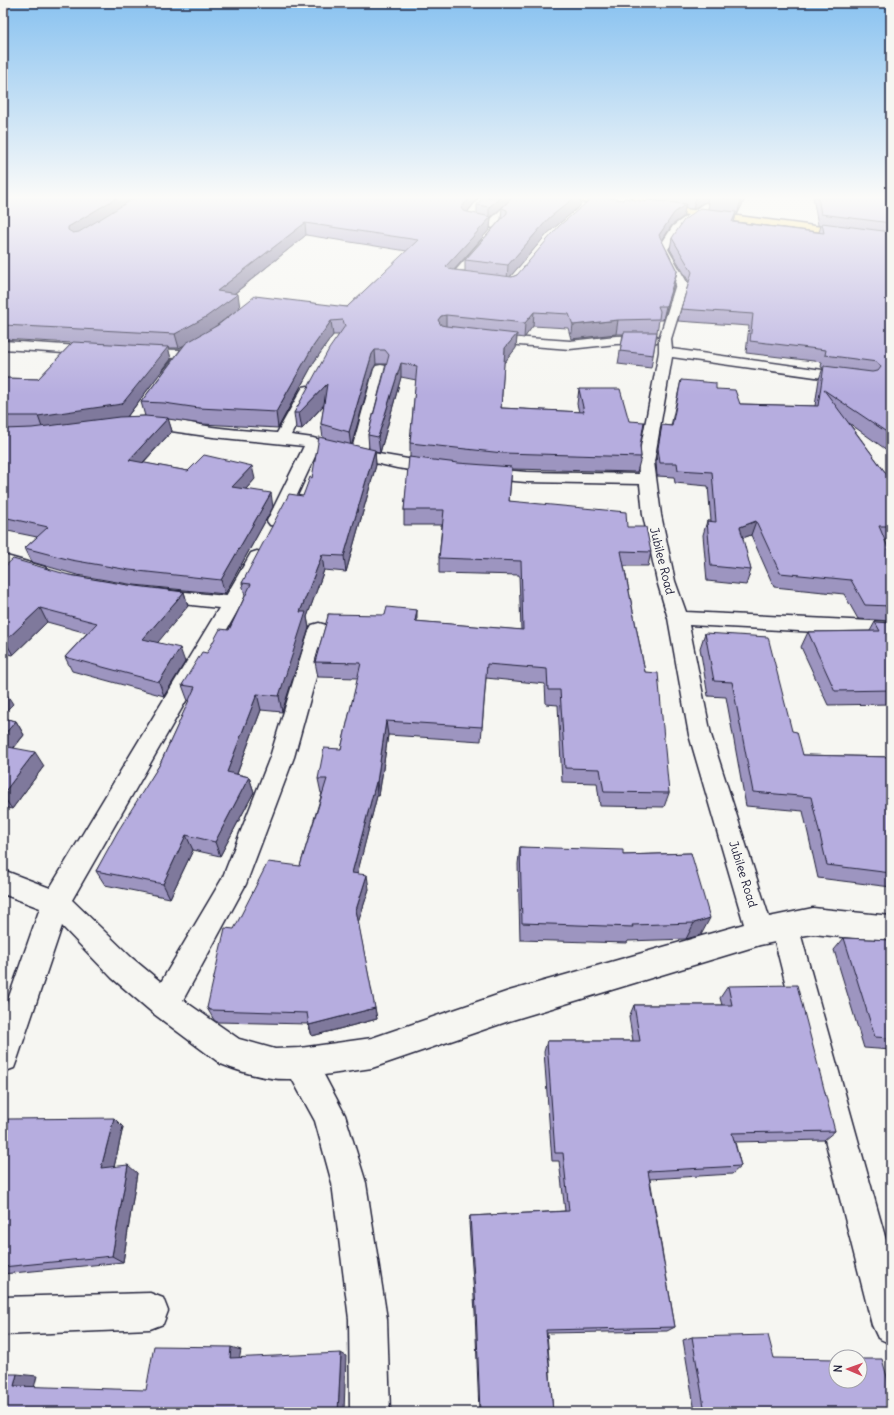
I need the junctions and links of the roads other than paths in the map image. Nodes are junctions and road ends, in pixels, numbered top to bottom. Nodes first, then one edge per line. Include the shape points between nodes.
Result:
1 (468, 263) edge
2 (671, 263) edge
3 (482, 282) edge
4 (473, 338) edge
5 (3, 345) edge
6 (665, 346) junction
7 (194, 347) edge
8 (109, 352) edge
9 (125, 352) edge
10 (182, 354) junction
11 (381, 369) dead end
12 (315, 376) edge
13 (867, 379) edge
14 (160, 385) edge
15 (134, 419) edge
16 (282, 438) junction
17 (313, 444) junction
18 (358, 455) junction
19 (648, 479) junction
20 (3, 561) edge
21 (57, 576) edge
22 (134, 592) edge
23 (232, 603) junction
24 (678, 618) junction
25 (891, 629) edge
26 (319, 630) dead end
27 (3, 882) edge
28 (56, 902) junction
29 (891, 929) edge
30 (773, 930) junction
31 (164, 1004) junction
32 (3, 1057) edge
33 (300, 1064) junction
34 (150, 1311) dead end
35 (3, 1316) edge
36 (891, 1325) edge
37 (370, 1412) edge

1 - 3 street via 454,279
2 - 6 street, Jubilee Road via 682,284
4 - 6 street via 570,345 616,340
5 - 8 street
6 - 13 street via 844,378
6 - 19 street, Jubilee Road via 646,462
7 - 10 street
9 - 10 street
10 - 14 street
11 - 18 street
12 - 16 street
15 - 16 street via 213,432
16 - 17 street
17 - 18 street
17 - 23 street via 290,494
18 - 19 street via 397,463 526,477
19 - 24 street, Jubilee Road via 652,515 666,581
20 - 21 street
22 - 23 street
23 - 28 street
24 - 25 street
24 - 30 street, Jubilee Road via 700,735
26 - 31 street via 282,757 233,884
27 - 28 street
28 - 31 street via 122,968
28 - 32 street
29 - 30 street via 813,921
30 - 33 street via 509,1006 372,1053
30 - 36 street, Jubilee Road
31 - 33 street via 232,1053 275,1064
33 - 37 street via 329,1115 349,1183 368,1318
34 - 35 street

